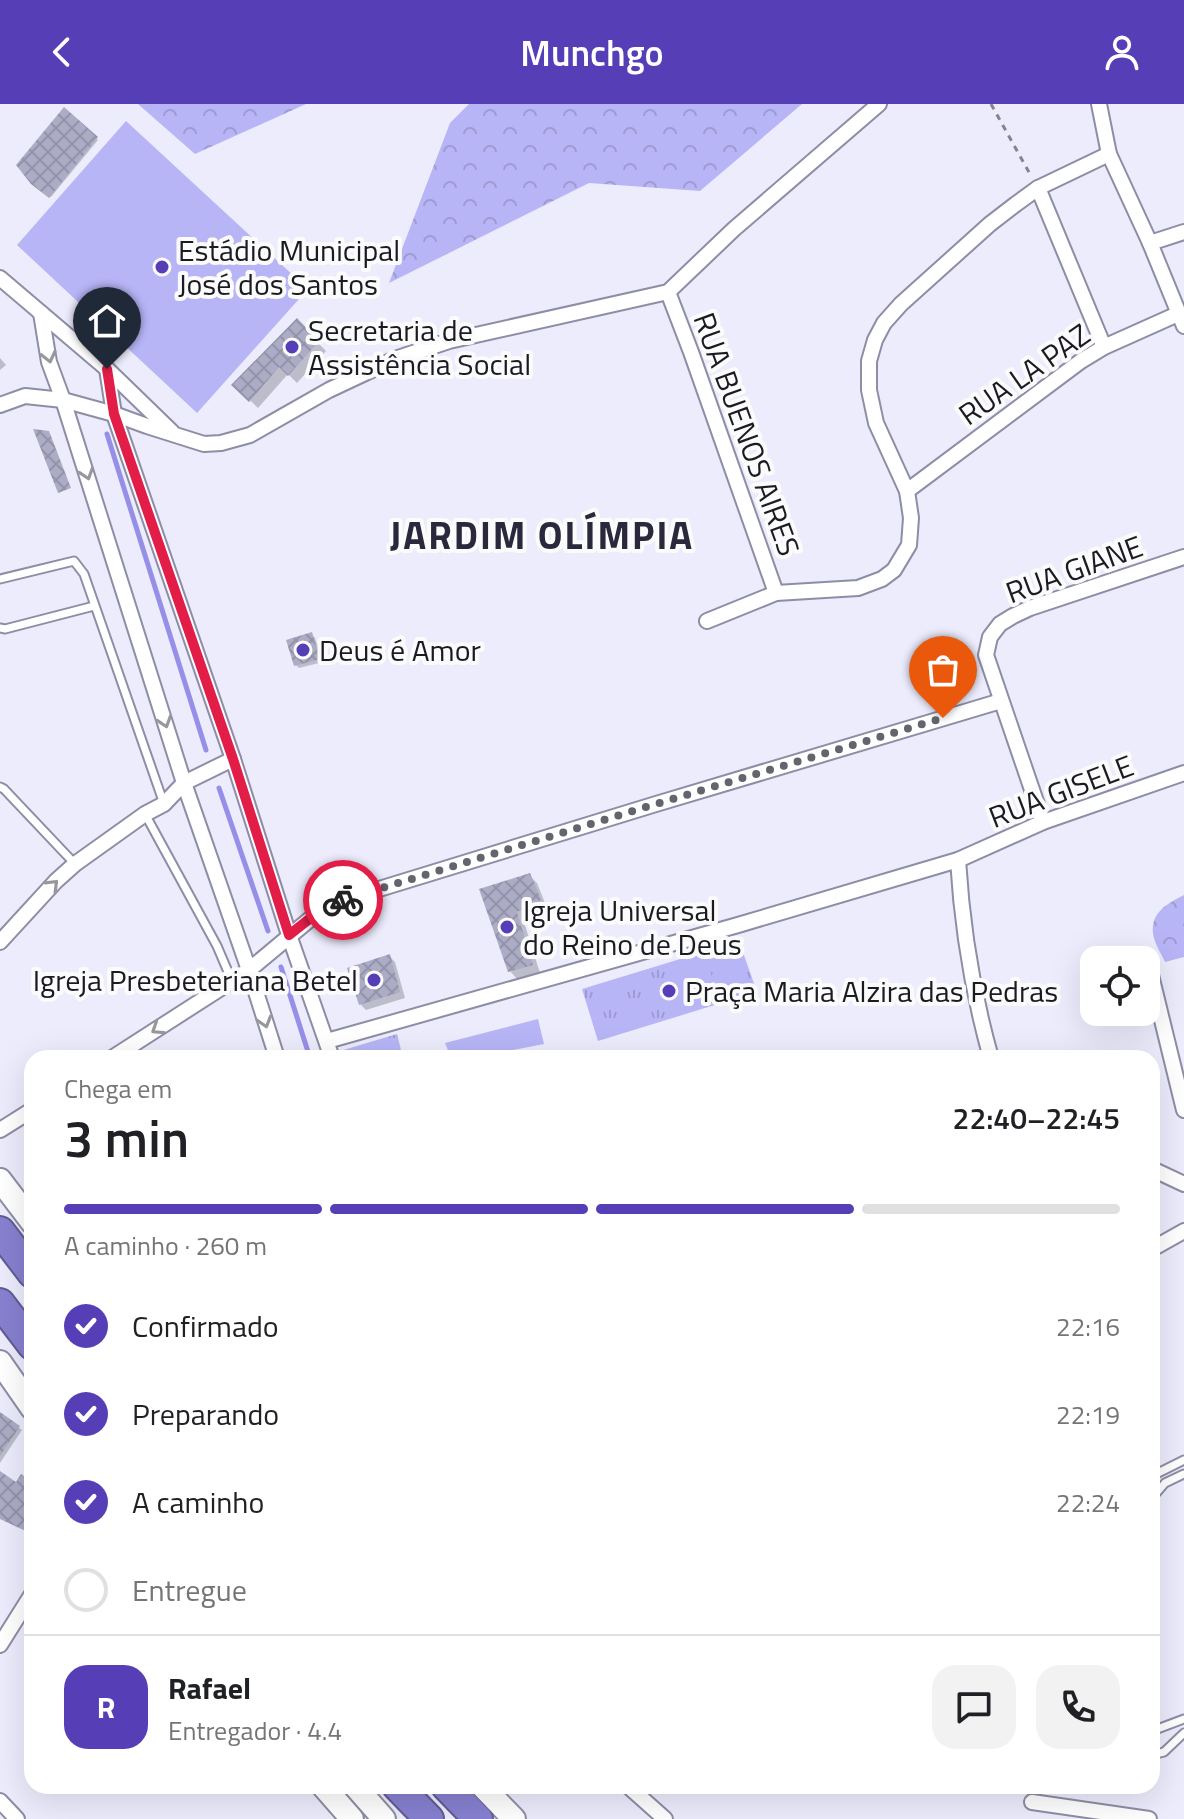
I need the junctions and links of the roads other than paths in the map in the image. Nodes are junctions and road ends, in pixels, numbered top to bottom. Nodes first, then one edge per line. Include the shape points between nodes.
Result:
1 (879, 104) edge
2 (1099, 104) edge
3 (1109, 154) junction
4 (1038, 188) junction
5 (1184, 232) edge
6 (1150, 243) junction
7 (0, 278) edge
8 (668, 292) junction
9 (41, 313) junction
10 (1183, 318) edge
11 (1104, 347) junction
12 (107, 369) junction
13 (63, 400) junction
14 (0, 405) edge
15 (114, 414) junction
16 (176, 436) junction
17 (907, 491) junction
18 (1184, 557) edge
19 (0, 579) edge
20 (776, 593) junction
21 (94, 606) junction
22 (707, 621) dead end
23 (0, 628) edge
24 (1001, 701) junction
25 (233, 759) junction
26 (1184, 773) edge
27 (184, 783) junction
28 (0, 787) edge
29 (164, 804) junction
30 (145, 814) junction
31 (1043, 822) junction
32 (958, 860) junction
33 (75, 864) junction
34 (289, 935) junction
35 (0, 942) edge
36 (249, 970) junction
37 (232, 981) junction
38 (1160, 1012) edge
39 (327, 1041) junction
40 (124, 1050) edge
41 (274, 1050) edge
42 (330, 1050) edge
43 (989, 1050) edge
44 (1184, 1110) edge
45 (24, 1115) edge
46 (0, 1130) edge
47 (1160, 1173) edge
48 (0, 1180) edge
49 (1184, 1184) edge
50 (24, 1212) edge
51 (0, 1231) edge
52 (1184, 1231) edge
53 (1160, 1244) edge
54 (24, 1262) edge
55 (0, 1303) edge
56 (24, 1334) edge
57 (0, 1362) edge
58 (24, 1396) edge
59 (1184, 1460) edge
60 (1160, 1472) edge
61 (1184, 1474) edge
62 (1160, 1489) edge
63 (24, 1607) edge
64 (0, 1645) edge
65 (1184, 1719) edge
66 (1160, 1728) edge
67 (1184, 1733) edge
68 (1160, 1753) edge
69 (330, 1794) edge
70 (362, 1794) edge
71 (405, 1794) edge
72 (454, 1794) edge
73 (490, 1794) edge
74 (637, 1794) edge
75 (0, 1801) edge
76 (1032, 1802) dead end
77 (17, 1819) edge
78 (352, 1819) edge
79 (384, 1819) edge
80 (429, 1819) edge
81 (478, 1819) edge
82 (514, 1819) edge
83 (665, 1819) edge
84 (1149, 1819) edge

1 - 8 street
2 - 3 street
3 - 4 street
3 - 6 street
4 - 11 street
4 - 17 street via 901,304 875,340 869,390 876,423
5 - 6 street
6 - 10 street
7 - 9 street
8 - 16 street via 419,350 329,390 250,435 204,444
8 - 20 street, RUA BUENOS AIRES
9 - 12 street
9 -> 13 street via 49,362
10 - 11 street, RUA LA PAZ
11 - 17 street, RUA LA PAZ
12 - 15 street
12 - 16 street
13 - 14 street via 25,396
13 - 15 street
13 -> 27 street
15 - 16 street
15 - 25 street
17 - 20 street via 911,535 894,570 858,588
18 - 24 street, RUA GIANE via 1030,608 1000,624 986,655
19 - 21 lane via 74,561
20 - 22 street
21 - 23 lane
21 - 29 lane
24 - 31 street, RUA GIANE
24 - 34 street via 327,905
25 - 27 street
25 - 34 street
26 - 31 street, RUA GISELE
27 - 29 street
27 - 36 street
28 - 33 lane
29 - 30 street
30 - 33 street
30 - 37 lane
31 - 32 street, RUA GISELE
32 - 39 street, RUA GISELE
32 - 43 street via 962,915
35 -> 33 street
34 - 36 street
34 - 39 street
36 - 37 street
36 -> 41 street
37 -> 40 street
38 - 44 street
39 - 42 street
45 - 46 street
47 - 49 street
48 - 50 main road
51 - 54 highway
52 - 53 street
55 - 56 highway
57 - 58 main road
59 - 60 lane
61 - 62 lane
63 - 64 street
65 - 66 lane
67 - 68 lane
69 - 78 main road
70 - 79 main road
71 - 80 highway
72 - 81 highway
73 - 82 main road
74 - 83 street
75 - 77 street
76 - 84 street

